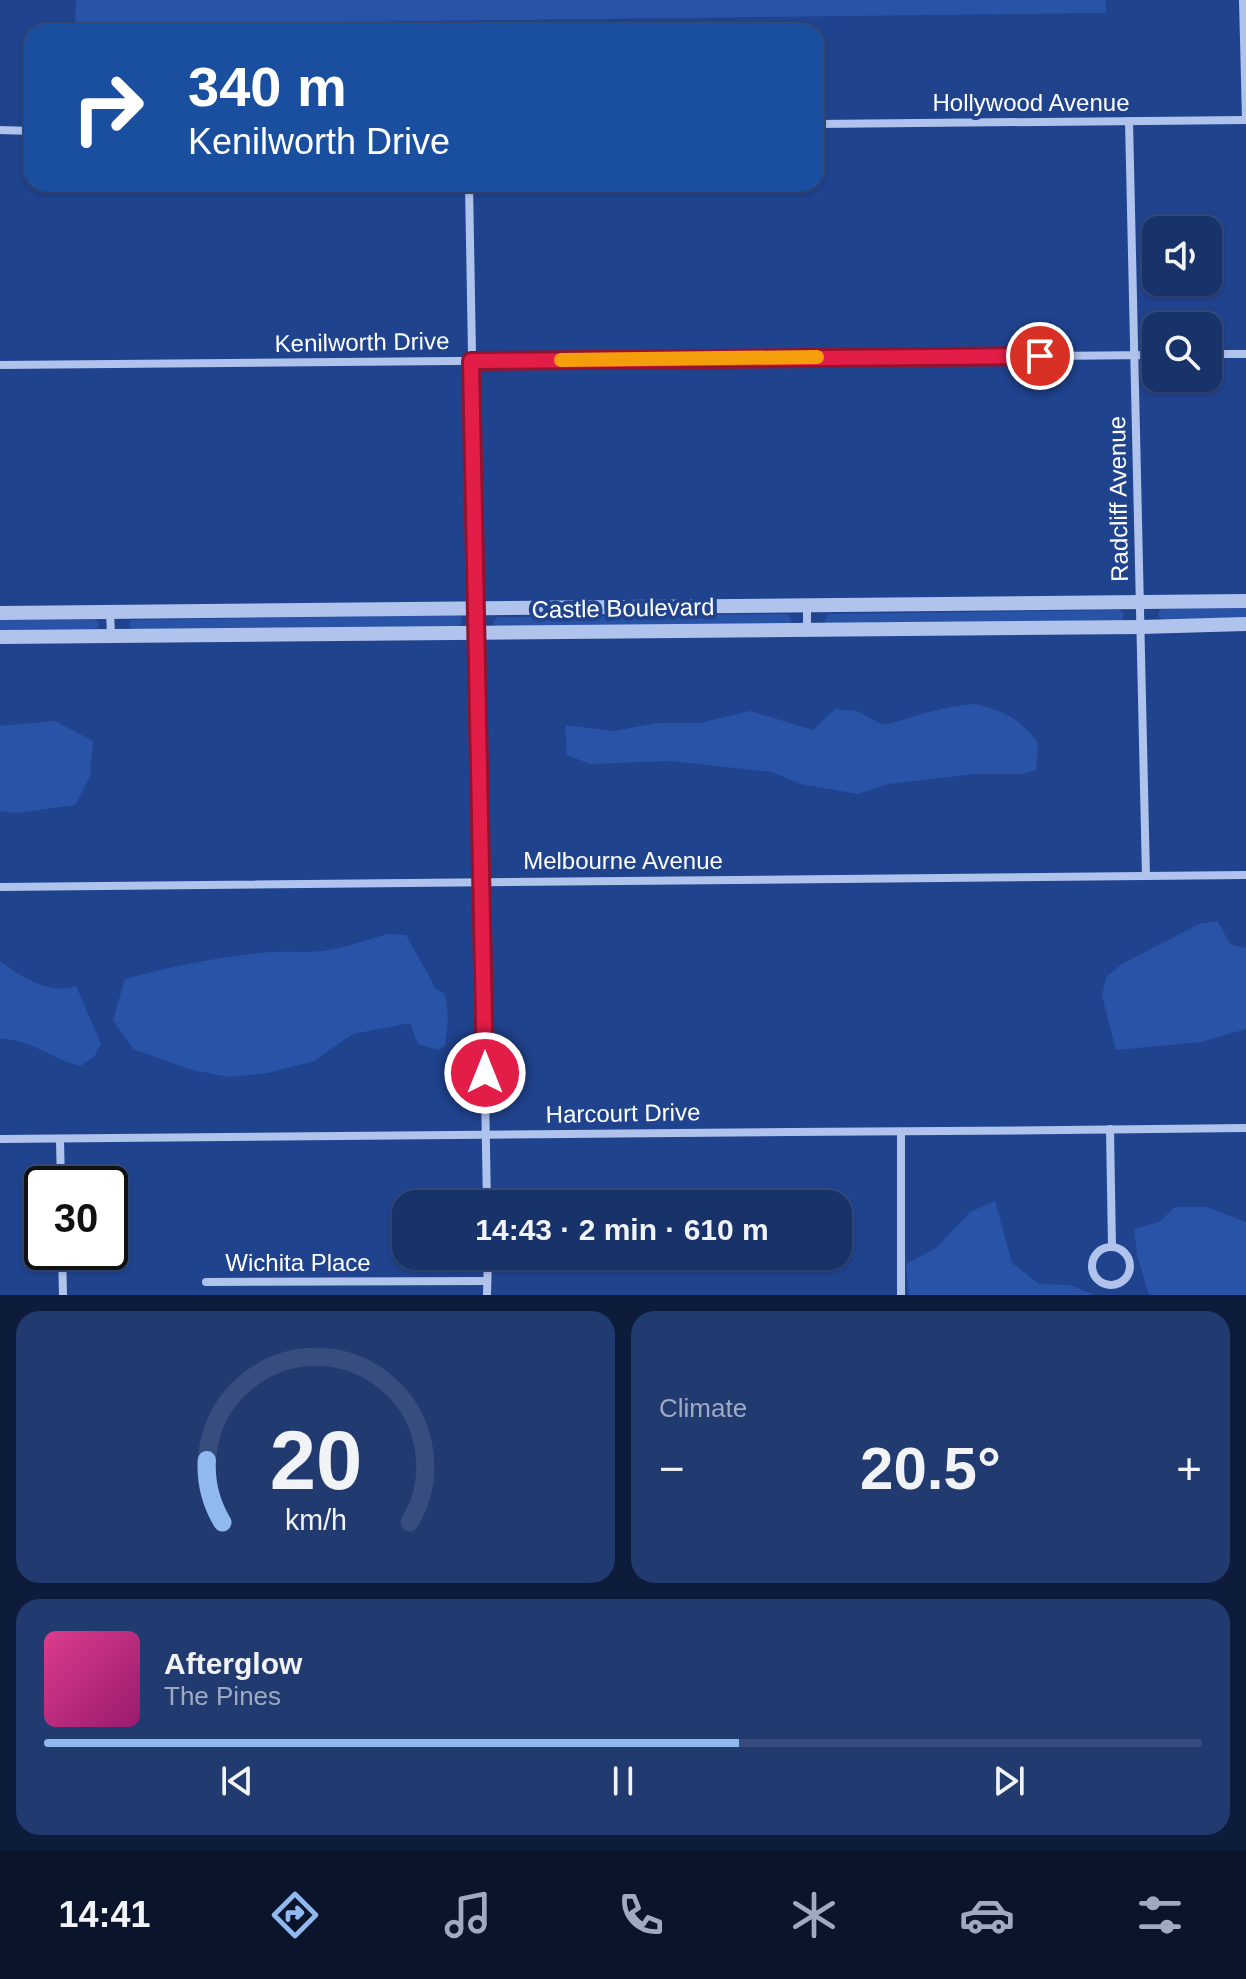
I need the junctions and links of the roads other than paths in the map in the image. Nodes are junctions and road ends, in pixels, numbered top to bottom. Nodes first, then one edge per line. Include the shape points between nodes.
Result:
1 (1243, 0) edge
2 (1246, 120) edge
3 (1129, 121) junction
4 (824, 124) edge
5 (0, 130) edge
6 (24, 131) edge
7 (469, 192) edge
8 (1222, 354) edge
9 (1246, 354) edge
10 (1135, 355) junction
11 (1142, 355) edge
12 (471, 361) junction
13 (0, 365) edge
14 (1246, 601) edge
15 (1140, 604) junction
16 (807, 607) junction
17 (478, 609) junction
18 (110, 612) junction
19 (0, 613) edge
20 (1246, 624) edge
21 (1141, 627) junction
22 (807, 629) junction
23 (478, 632) junction
24 (111, 635) junction
25 (0, 637) edge
26 (1246, 875) edge
27 (1146, 876) junction
28 (483, 881) junction
29 (0, 887) edge
30 (1246, 1128) edge
31 (1110, 1129) junction
32 (901, 1133) junction
33 (486, 1134) junction
34 (0, 1139) edge
35 (60, 1140) junction
36 (61, 1166) edge
37 (487, 1190) edge
38 (1112, 1247) junction
39 (62, 1270) edge
40 (487, 1270) edge
41 (487, 1281) junction
42 (206, 1282) dead end
43 (63, 1295) edge
44 (487, 1295) edge
45 (901, 1295) edge

1 - 2 street
2 - 3 street, Hollywood Avenue
3 - 4 street, Hollywood Avenue
3 - 10 street, Radcliff Avenue
5 - 6 street
7 - 12 street
8 - 9 street
10 - 11 street, Kenilworth Drive
10 - 12 street, Kenilworth Drive
10 - 15 street, Radcliff Avenue
12 - 13 street, Kenilworth Drive
12 - 17 street
14 - 15 street, Castle Boulevard
15 - 16 street, Castle Boulevard
15 - 21 street, Radcliff Avenue
16 - 17 street, Castle Boulevard
16 - 22 street
17 - 18 street, Castle Boulevard
17 - 23 street
18 - 19 street, Castle Boulevard
18 - 24 street
20 - 21 street, Castle Boulevard
21 - 22 street, Castle Boulevard
21 - 27 street, Radcliff Avenue
22 - 23 street, Castle Boulevard
23 - 24 street, Castle Boulevard
23 - 28 street
24 - 25 street, Castle Boulevard
26 - 27 street, Melbourne Avenue
27 - 28 street, Melbourne Avenue
28 - 29 street, Melbourne Avenue
28 - 33 street
30 - 31 street, Harcourt Drive
31 - 32 street, Harcourt Drive
31 - 38 street
32 - 33 street, Harcourt Drive
32 - 45 street
33 - 35 street, Harcourt Drive
33 - 37 street
34 - 35 street, Harcourt Drive
35 - 36 street
38 - 38 street via 1096,1255 1092,1266 1101,1282 1113,1285 1130,1269 1128,1257
39 - 43 street
40 - 41 street
41 - 42 street, Wichita Place
41 - 44 street

